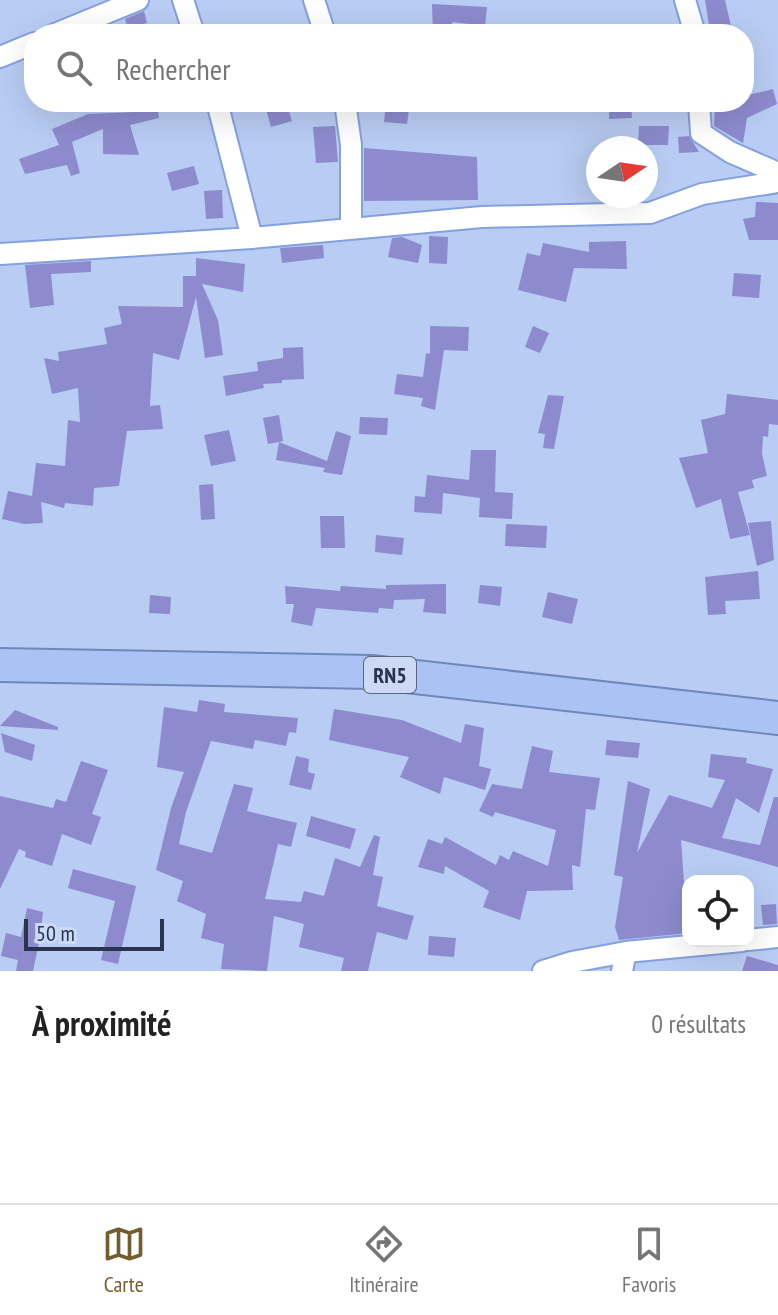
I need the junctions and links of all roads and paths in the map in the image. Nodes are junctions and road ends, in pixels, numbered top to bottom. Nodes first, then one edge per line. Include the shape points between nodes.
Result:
1 (138, 0) edge
2 (183, 0) edge
3 (314, 0) edge
4 (685, 0) edge
5 (79, 24) edge
6 (191, 24) edge
7 (322, 24) edge
8 (692, 24) edge
9 (24, 47) edge
10 (0, 57) edge
11 (220, 112) edge
12 (346, 112) edge
13 (700, 112) edge
14 (778, 173) edge
15 (778, 182) edge
16 (351, 226) junction
17 (252, 238) junction
18 (0, 254) edge
19 (0, 665) edge
20 (778, 718) edge
21 (778, 937) edge
22 (754, 939) edge
23 (708, 947) edge
24 (624, 962) edge
25 (543, 971) edge

1 - 5 street
2 - 6 street
3 - 7 street
4 - 8 street
9 - 10 street
11 - 17 street
12 - 16 street
13 - 14 street via 701,133
15 - 16 street via 702,194 650,213
16 - 17 street
17 - 18 street
19 - 20 highway, RN5 via 371,672
21 - 22 street
23 - 24 street
24 - 25 street via 572,962

